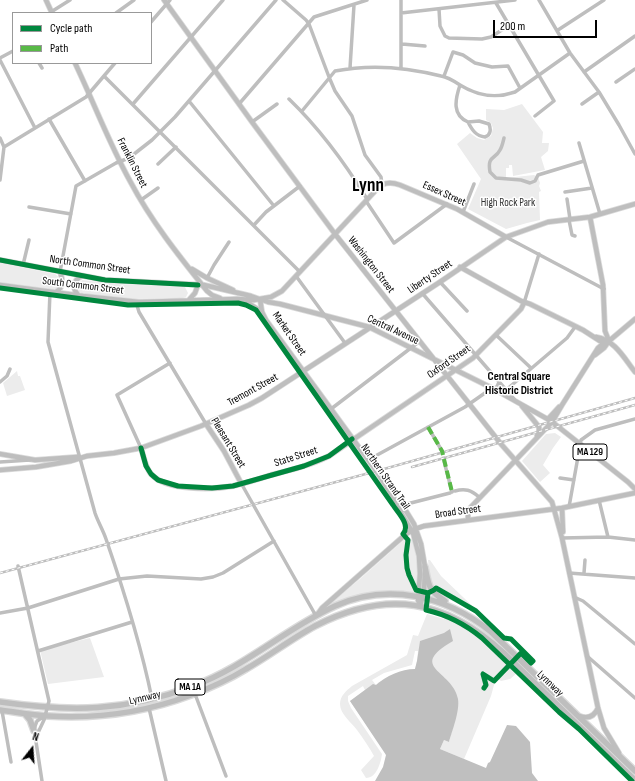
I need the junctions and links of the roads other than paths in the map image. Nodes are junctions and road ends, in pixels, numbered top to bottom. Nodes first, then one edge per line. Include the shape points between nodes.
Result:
1 (46, 0) edge
2 (70, 0) edge
3 (134, 0) edge
4 (223, 0) edge
5 (276, 0) edge
6 (283, 0) edge
7 (366, 0) edge
8 (401, 0) edge
9 (467, 0) edge
10 (515, 0) edge
11 (539, 0) edge
12 (604, 0) edge
13 (167, 1) edge
14 (496, 3) junction
15 (354, 5) junction
16 (469, 6) junction
17 (439, 9) junction
18 (51, 12) edge
19 (117, 12) edge
20 (401, 12) junction
21 (152, 21) edge
22 (309, 24) junction
23 (508, 26) junction
24 (558, 30) junction
25 (635, 36) edge
26 (191, 37) junction
27 (402, 44) junction
28 (425, 46) dead end
29 (12, 52) edge
30 (570, 53) junction
31 (0, 59) edge
32 (40, 64) edge
33 (75, 64) edge
34 (114, 64) edge
35 (42, 68) dead end
36 (350, 68) junction
37 (401, 69) junction
38 (635, 70) edge
39 (215, 71) junction
40 (584, 72) junction
41 (539, 74) junction
42 (104, 76) junction
43 (444, 76) junction
44 (329, 77) junction
45 (616, 82) dead end
46 (460, 85) junction
47 (520, 88) junction
48 (599, 92) junction
49 (89, 94) junction
50 (289, 100) dead end
51 (189, 101) junction
52 (133, 104) junction
53 (239, 104) junction
54 (277, 104) dead end
55 (582, 104) dead end
56 (302, 111) junction
57 (535, 116) dead end
58 (49, 119) junction
59 (252, 122) junction
60 (468, 122) junction
61 (35, 128) junction
62 (161, 132) junction
63 (0, 138) edge
64 (504, 138) dead end
65 (579, 143) dead end
66 (4, 147) junction
67 (176, 147) junction
68 (635, 154) edge
69 (584, 161) junction
70 (120, 162) junction
71 (158, 164) dead end
72 (0, 180) edge
73 (85, 181) junction
74 (382, 184) junction
75 (474, 184) dead end
76 (300, 186) junction
77 (158, 188) dead end
78 (592, 188) junction
79 (565, 192) dead end
80 (567, 199) dead end
81 (141, 200) junction
82 (366, 200) junction
83 (447, 204) junction
84 (635, 204) edge
85 (274, 206) junction
86 (29, 207) dead end
87 (463, 212) junction
88 (71, 214) junction
89 (600, 214) junction
90 (590, 217) junction
91 (570, 220) junction
92 (254, 225) junction
93 (335, 234) junction
94 (506, 236) junction
95 (575, 236) dead end
96 (29, 240) dead end
97 (229, 242) dead end
98 (539, 254) junction
99 (0, 260) edge
100 (186, 264) junction
101 (24, 265) junction
102 (460, 267) junction
103 (60, 272) junction
104 (300, 272) junction
105 (201, 275) junction
106 (82, 276) junction
107 (296, 276) junction
108 (207, 278) junction
109 (440, 282) junction
110 (200, 283) junction
111 (0, 286) edge
112 (604, 289) junction
113 (282, 291) junction
114 (50, 292) junction
115 (56, 292) junction
116 (237, 293) junction
117 (422, 294) junction
118 (78, 296) junction
119 (237, 299) junction
120 (260, 299) junction
121 (227, 300) junction
122 (188, 301) junction
123 (136, 302) junction
124 (524, 303) junction
125 (280, 304) junction
126 (395, 310) junction
127 (467, 311) dead end
128 (262, 312) junction
129 (325, 315) junction
130 (635, 319) edge
131 (369, 327) junction
132 (575, 327) junction
133 (496, 335) junction
134 (420, 341) junction
135 (609, 341) junction
136 (345, 343) junction
137 (411, 348) junction
138 (476, 355) junction
139 (434, 359) junction
140 (170, 364) junction
141 (532, 368) junction
142 (10, 369) dead end
143 (455, 370) junction
144 (303, 371) junction
145 (635, 372) edge
146 (446, 376) junction
147 (0, 382) edge
148 (499, 382) junction
149 (492, 388) junction
150 (506, 390) junction
151 (519, 403) junction
152 (469, 404) junction
153 (562, 405) junction
154 (331, 409) junction
155 (548, 419) junction
156 (635, 419) edge
157 (552, 422) junction
158 (206, 424) junction
159 (428, 427) junction
160 (352, 439) junction
161 (534, 441) junction
162 (580, 444) junction
163 (142, 448) junction
164 (442, 451) tunnel mouth
165 (0, 454) edge
166 (79, 458) junction
167 (35, 460) junction
168 (368, 460) junction
169 (515, 460) junction
170 (444, 461) tunnel mouth
171 (0, 462) edge
172 (0, 470) edge
173 (560, 478) dead end
174 (574, 480) junction
175 (628, 482) junction
176 (242, 483) junction
177 (635, 484) edge
178 (635, 489) edge
179 (452, 492) junction
180 (635, 492) edge
181 (479, 498) junction
182 (599, 500) junction
183 (399, 506) junction
184 (569, 507) junction
185 (562, 508) junction
186 (555, 509) junction
187 (468, 520) junction
188 (414, 529) junction
189 (608, 537) junction
190 (417, 538) junction
191 (562, 538) junction
192 (635, 540) edge
193 (274, 541) junction
194 (585, 560) dead end
195 (18, 566) dead end
196 (425, 567) junction
197 (569, 573) junction
198 (584, 573) junction
199 (635, 578) edge
200 (119, 579) junction
201 (421, 594) junction
202 (574, 597) junction
203 (420, 606) junction
204 (28, 608) junction
205 (463, 612) junction
206 (0, 613) edge
207 (316, 616) junction
208 (132, 622) junction
209 (635, 644) edge
210 (38, 651) junction
211 (587, 656) junction
212 (195, 694) junction
213 (635, 698) edge
214 (152, 699) junction
215 (0, 702) edge
216 (152, 707) junction
217 (48, 708) junction
218 (598, 708) junction
219 (1, 710) edge
220 (23, 713) junction
221 (44, 716) junction
222 (580, 716) junction
223 (35, 734) junction
224 (624, 760) junction
225 (11, 762) dead end
226 (635, 771) edge
227 (226, 776) dead end
228 (635, 780) edge
229 (42, 781) edge
230 (166, 781) edge

1 - 18 main road
2 - 18 street
3 - 19 street
4 - 26 street
5 - 39 street
6 - 22 street
7 - 15 street
8 - 20 street
9 - 16 street
10 - 14 street
11 - 24 street
12 - 24 street
13 - 21 street
13 - 26 main road, Washington Street / MA 129
14 - 16 street
14 - 23 street
15 - 22 street via 314,17
15 - 36 street
16 - 17 street
17 - 20 street
17 - 23 street via 442,32 449,38 482,39 491,37
20 - 27 street
22 - 44 street
22 - 53 street
23 - 41 street
24 - 30 street
25 - 40 street
26 - 39 main road, Washington Street / MA 129
26 - 52 street
27 - 28 street
27 - 37 street
29 - 31 street
30 - 40 street
30 - 41 street
31 - 61 street
32 - 35 street
33 - 49 main road, Franklin Street
34 - 42 street
36 - 37 street via 376,66
36 - 44 street via 335,71
37 - 43 street
38 - 45 street
39 - 51 street
39 - 53 main road, Washington Street / MA 129
40 - 48 street
41 - 47 street
41 - 57 street via 554,101
42 - 49 street
42 - 52 street
43 - 46 street
43 - 47 street via 453,52 475,63 492,67 508,66
44 - 56 street
44 - 74 street via 352,116 365,155 381,177
46 - 47 street via 473,92 494,97 505,96
46 - 60 street via 456,112 461,119
48 - 55 street
48 - 68 street
49 - 58 street
49 - 70 main road, Franklin Street
50 - 56 street
51 - 62 street
51 - 85 street
52 - 62 street
53 - 59 main road, Washington Street / MA 129
54 - 59 street
56 - 82 street via 340,157
58 - 61 street
58 - 73 street
59 - 76 main road, Washington Street / MA 129
60 - 60 street via 477,135 485,137 490,134 489,124 479,121
61 - 66 street
62 - 67 street
62 - 70 street via 136,154
63 - 66 street
64 - 69 street via 500,151 490,162 490,172 496,178 530,183 535,181 538,175
65 - 69 street
66 - 72 street
67 - 71 street
67 - 92 street
69 - 78 street
70 - 73 street
70 - 81 main road, Franklin Street
73 - 88 street via 76,186
74 - 82 main road
74 - 83 main road, Essex Street via 397,184
75 - 87 street
76 - 85 street
76 - 93 main road, Washington Street / MA 129
77 - 81 street
78 - 79 street
78 - 89 street
80 - 91 street
81 - 100 main road, Franklin Street via 154,222
82 - 83 street via 394,243
82 - 93 main road
83 - 87 main road, Essex Street
84 - 89 main road
85 - 92 street
86 - 88 street
87 - 94 main road, Essex Street
88 - 103 street
89 - 90 main road
90 - 91 main road
90 - 112 main road
91 - 94 main road via 548,222
91 - 95 street via 572,235
92 - 104 street
93 - 104 main road
93 - 126 main road, Washington Street / MA 129
94 - 98 street
94 - 102 main road, Liberty Street
96 - 101 street
97 - 108 street
98 - 112 street
98 - 124 street, Oxford Street
99 - 101 main road, North Common Street
100 - 105 main road, Franklin Street
100 - 110 main road, Franklin Street
101 - 103 main road, North Common Street
102 - 109 main road, Liberty Street
102 - 124 main road
103 - 106 main road, North Common Street
103 - 115 main road via 62,284
104 - 107 main road
105 - 108 main road, Franklin Street
105 - 110 main road
106 - 110 main road, North Common Street via 109,280
106 - 118 main road via 74,284
107 - 113 main road
107 - 129 street
108 - 116 main road, Franklin Street
109 - 117 main road, Liberty Street
109 - 127 street
110 - 116 main road, North Common Street
110 - 121 main road, Franklin Street via 210,294
110 - 122 main road
111 - 114 main road, South Common Street
112 - 135 main road via 605,331
113 - 120 main road via 273,297
113 - 125 main road via 278,299
114 - 115 main road, South Common Street
114 - 166 street via 48,342
115 - 118 main road, South Common Street
116 - 120 main road
117 - 126 main road, Liberty Street
117 - 138 street
118 - 123 main road, South Common Street
119 - 120 main road, South Common Street
119 - 121 main road, South Common Street
119 - 128 main road, Market Street
120 - 125 main road, Central Avenue
120 - 128 main road, Market Street
121 - 122 main road, South Common Street
122 - 123 main road, South Common Street
123 - 140 street, Pleasant Street via 139,312
124 - 132 main road
124 - 133 main road, Oxford Street
125 - 129 main road, Central Avenue
126 - 131 main road, Liberty Street
126 - 134 main road, Washington Street / MA 129
128 - 144 main road, Market Street
129 - 131 main road, Central Avenue
129 - 136 street
130 - 135 main road
131 - 136 main road, Liberty Street
131 - 137 main road, Central Avenue
132 - 135 main road via 601,341
132 - 141 street via 567,338
133 - 138 main road, Oxford Street
133 - 141 street
134 - 137 street
134 - 139 main road, Washington Street / MA 129
135 - 145 main road
135 - 153 main road via 593,356
136 - 144 main road, Liberty Street
137 - 139 main road, Central Avenue
137 - 154 street
138 - 143 main road, Oxford Street
138 - 148 street
139 - 143 main road, Central Avenue / MA 129
139 - 146 main road, Washington Street / MA 129
140 - 158 street, Pleasant Street
140 - 163 street via 117,395
141 - 150 street
142 - 147 street
143 - 146 main road, Oxford Street
143 - 149 main road, Central Avenue / MA 129
144 - 154 main road, Market Street
144 - 158 main road, Tremont Street via 254,403
146 - 152 main road, Washington Street / MA 129
146 - 160 main road, Oxford Street
148 - 149 street via 497,387
148 - 150 street
149 - 151 main road, MA 129
149 - 152 street
150 - 151 street
151 - 155 main road, MA 129
151 - 161 main road via 539,427
152 - 159 street
152 - 169 main road, Washington Street / MA 129
153 - 155 main road
153 - 157 main road
154 - 160 main road, Market Street
155 - 157 main road, MA 129
156 - 162 street via 594,430 584,437
157 - 161 main road
157 - 162 main road, MA 129
158 - 163 main road, Tremont Street
158 - 176 main road, Pleasant Street
159 - 164 street
159 - 168 street
160 - 168 main road, Market Street
160 - 176 main road, State Street via 329,456 311,464
161 - 169 main road
162 - 174 street
162 - 175 main road, MA 129
163 - 166 main road, Tremont Street
163 - 176 main road, State Street via 150,474 171,485 212,488
165 - 167 main road
166 - 167 main road
166 - 172 main road via 36,467
166 - 200 street via 95,513
167 - 171 street
168 - 183 main road, Market Street
169 - 181 main road
169 - 186 main road, Washington Street / MA 129 via 551,499
170 - 179 street
173 - 174 street
174 - 184 street
175 - 177 main road, MA 129
175 - 178 main road
176 - 193 street, Pleasant Street
179 - 181 street via 470,490
179 - 183 street
180 - 182 main road, Broad Street
181 - 187 main road via 468,510
182 - 184 main road, Broad Street
182 - 189 street
183 - 188 main road, Market Street via 406,511
184 - 185 main road, Broad Street
185 - 186 main road, Broad Street
185 - 191 main road, Washington Street
186 - 187 main road, Broad Street
186 - 191 main road, Washington Street
187 - 188 main road, Broad Street
188 - 190 main road, Market Street
188 - 207 main road, MA 1A
189 - 191 street
189 - 192 street
190 - 196 main road
190 - 201 main road
191 - 197 main road, Washington Street
193 - 200 street via 213,577 201,579 147,576
193 - 207 street, Pleasant Street
194 - 198 street
195 - 204 street
196 - 201 main road
196 - 205 highway via 433,592
197 - 198 street
197 - 202 main road, Washington Street
198 - 199 street
200 - 204 street
200 - 208 street
201 - 203 main road
201 - 205 highway, Lynnway
201 - 207 highway, Lynnway via 366,596 342,603
202 - 209 street via 583,601
202 - 211 main road, Washington Street
203 - 212 highway, Lynnway / MA 1A via 381,604 340,614 307,631 236,675
203 - 228 highway, Lynnway via 450,615 484,636
204 - 206 street
204 - 210 street
205 - 222 highway, Lynnway via 495,635
207 - 214 highway, Lynnway / MA 1A via 223,673 194,686
208 - 210 street
208 - 214 street
210 - 217 street via 49,700
211 - 213 street
211 - 218 main road, Washington Street
212 - 216 highway, Lynnway / MA 1A
212 - 227 street
214 - 216 highway
214 - 217 highway, Lynnway / MA 1A via 102,708
215 - 217 highway, Lynnway / MA 1A
216 - 221 highway, Lynnway / MA 1A via 97,716
216 - 230 street
217 - 221 street
218 - 222 main road via 593,715 586,718
218 - 224 main road, Washington Street via 603,726
219 - 220 highway, Lynnway / MA 1A
219 - 225 street
220 - 221 highway, Lynnway / MA 1A
220 - 223 highway via 30,719
221 - 223 street
221 - 223 street via 36,723
222 - 224 highway, Lynnway
223 - 229 street
224 - 226 highway, Lynnway

